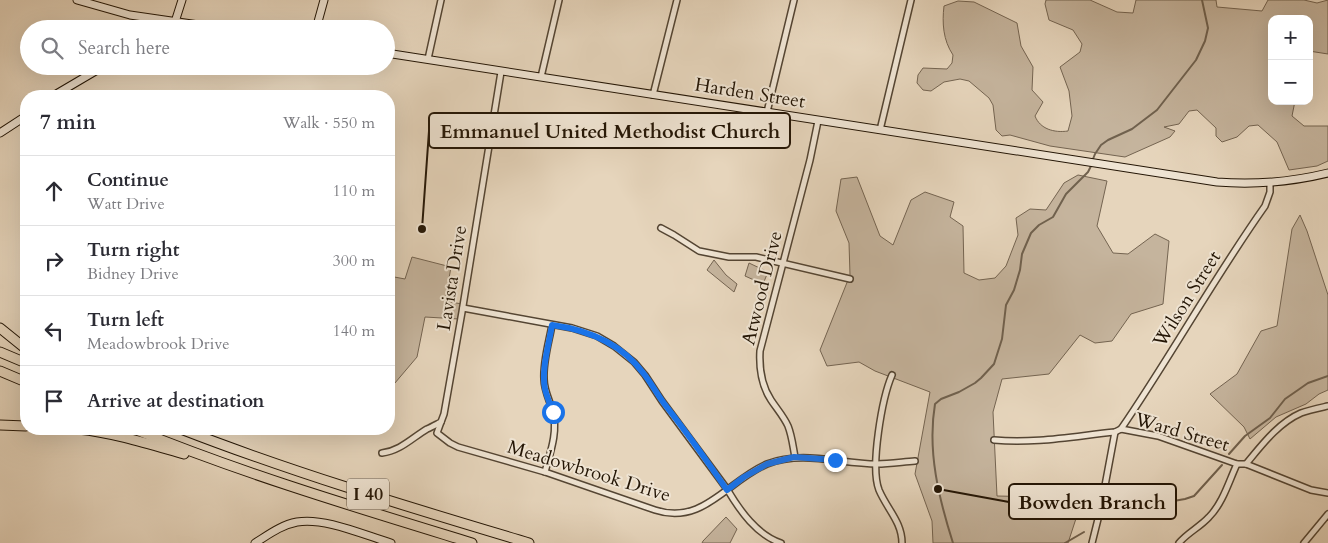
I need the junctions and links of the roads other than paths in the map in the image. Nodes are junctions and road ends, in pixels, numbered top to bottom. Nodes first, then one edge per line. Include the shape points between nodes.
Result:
1 (77, 0) edge
2 (182, 0) edge
3 (324, 0) edge
4 (441, 0) edge
5 (559, 0) edge
6 (677, 0) edge
7 (794, 0) edge
8 (911, 0) edge
9 (162, 20) edge
10 (176, 20) edge
11 (318, 20) edge
12 (395, 55) edge
13 (428, 59) junction
14 (501, 72) junction
15 (89, 75) edge
16 (541, 77) junction
17 (63, 90) edge
18 (653, 95) junction
19 (768, 112) junction
20 (20, 120) edge
21 (818, 121) junction
22 (880, 130) junction
23 (0, 133) edge
24 (1328, 173) edge
25 (1270, 183) junction
26 (661, 228) dead end
27 (783, 263) junction
28 (850, 279) dead end
29 (463, 308) junction
30 (552, 325) junction
31 (0, 328) edge
32 (20, 343) edge
33 (0, 352) edge
34 (20, 360) edge
35 (0, 371) edge
36 (892, 375) dead end
37 (20, 379) edge
38 (1328, 406) edge
39 (441, 422) junction
40 (0, 425) edge
41 (20, 426) edge
42 (1121, 429) junction
43 (1115, 432) junction
44 (115, 435) edge
45 (149, 435) edge
46 (198, 435) edge
47 (994, 440) dead end
48 (382, 453) dead end
49 (794, 457) junction
50 (915, 461) dead end
51 (876, 464) junction
52 (1237, 464) junction
53 (1246, 464) junction
54 (545, 472) junction
55 (268, 478) junction
56 (727, 490) junction
57 (1328, 493) edge
58 (1328, 514) edge
59 (255, 543) edge
60 (391, 543) edge
61 (472, 543) edge
62 (529, 543) edge
63 (781, 543) edge
64 (902, 543) edge
65 (1092, 543) edge
66 (1178, 543) edge
67 (1304, 543) edge

1 - 9 main road
2 - 10 main road
3 - 11 main road
4 - 13 street
5 - 16 street
6 - 18 street
7 - 19 street
8 - 22 street
12 - 13 main road, Harden Street
13 - 14 main road, Harden Street
14 - 16 main road, Harden Street
14 - 29 street, Lavista Drive
15 - 17 main road
16 - 18 main road, Harden Street
18 - 19 main road, Harden Street
19 - 21 main road, Harden Street
20 - 23 main road
21 - 22 main road, Harden Street
21 - 27 street, Atwood Drive
22 - 25 main road, Harden Street via 1217,182
24 - 25 main road, Harden Street
25 - 42 street, Wilson Street via 1265,206
26 - 27 street via 698,251
27 - 28 street
27 - 49 street, Atwood Drive via 760,352 760,370 767,393 791,433
29 - 30 street
29 - 39 street, Lavista Drive
30 - 54 street via 544,380 555,429
30 - 56 street via 597,336 634,362
31 - 32 highway
33 - 34 highway
35 - 37 highway
36 - 51 street via 885,392
38 - 53 street via 1301,413 1290,420 1274,432
39 - 48 street via 392,452
39 - 54 street, Meadowbrook Drive via 437,433 458,447
40 - 41 highway
42 - 43 street, Ward Street
42 - 52 street, Ward Street via 1158,436
43 - 47 street, Ward Street via 1021,442
43 - 65 street
44 - 55 highway
45 - 55 highway, I 40
46 - 62 highway, I 40 via 306,474
49 - 51 street, Meadowbrook Drive
49 - 56 street, Meadowbrook Drive via 767,464
50 - 51 street, Meadowbrook Drive
51 - 64 street via 880,492 898,522
52 - 53 street, Ward Street
52 - 66 street via 1216,509
53 - 57 street, Ward Street via 1311,490
54 - 56 street, Meadowbrook Drive via 671,514 696,510
55 - 61 highway, I 40
56 - 63 street via 759,530
58 - 67 street
59 - 60 main road via 279,528 313,521

